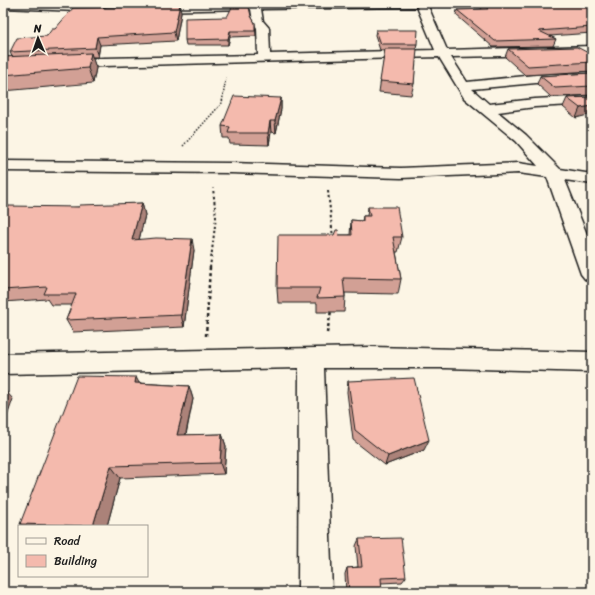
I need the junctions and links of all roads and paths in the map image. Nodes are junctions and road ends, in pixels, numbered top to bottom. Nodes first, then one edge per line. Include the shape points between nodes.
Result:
1 (455, 3) edge
2 (421, 4) edge
3 (10, 5) edge
4 (173, 5) edge
5 (256, 7) junction
6 (137, 8) edge
7 (110, 9) edge
8 (6, 16) dead end
9 (592, 50) edge
10 (442, 53) junction
11 (264, 58) junction
12 (229, 59) junction
13 (3, 67) edge
14 (592, 76) edge
15 (463, 86) junction
16 (592, 100) edge
17 (486, 110) junction
18 (3, 166) edge
19 (164, 167) junction
20 (210, 167) junction
21 (319, 171) junction
22 (554, 174) junction
23 (592, 179) edge
24 (333, 240) edge
25 (592, 274) edge
26 (332, 307) edge
27 (311, 359) junction
28 (205, 360) junction
29 (592, 362) edge
30 (3, 364) edge
31 (315, 592) edge

1 - 2 street
2 - 5 street
2 - 10 street
3 - 7 street
3 - 8 street
4 - 5 street
4 - 6 street
5 - 11 street via 258,22 263,28
9 - 10 street
10 - 11 street
10 - 15 street
11 - 12 street
12 - 13 street via 54,63
12 - 19 path via 222,103
14 - 15 street
15 - 17 street
16 - 17 street
17 - 22 street via 521,138
18 - 19 street
19 - 20 street
20 - 21 street
20 - 28 path via 216,217 209,278
21 - 22 street via 401,173 518,168
21 - 24 path via 328,186
22 - 23 street
22 - 25 street
26 - 27 path via 327,332
27 - 28 street
27 - 29 street via 504,358
27 - 31 street via 314,413
28 - 30 street

